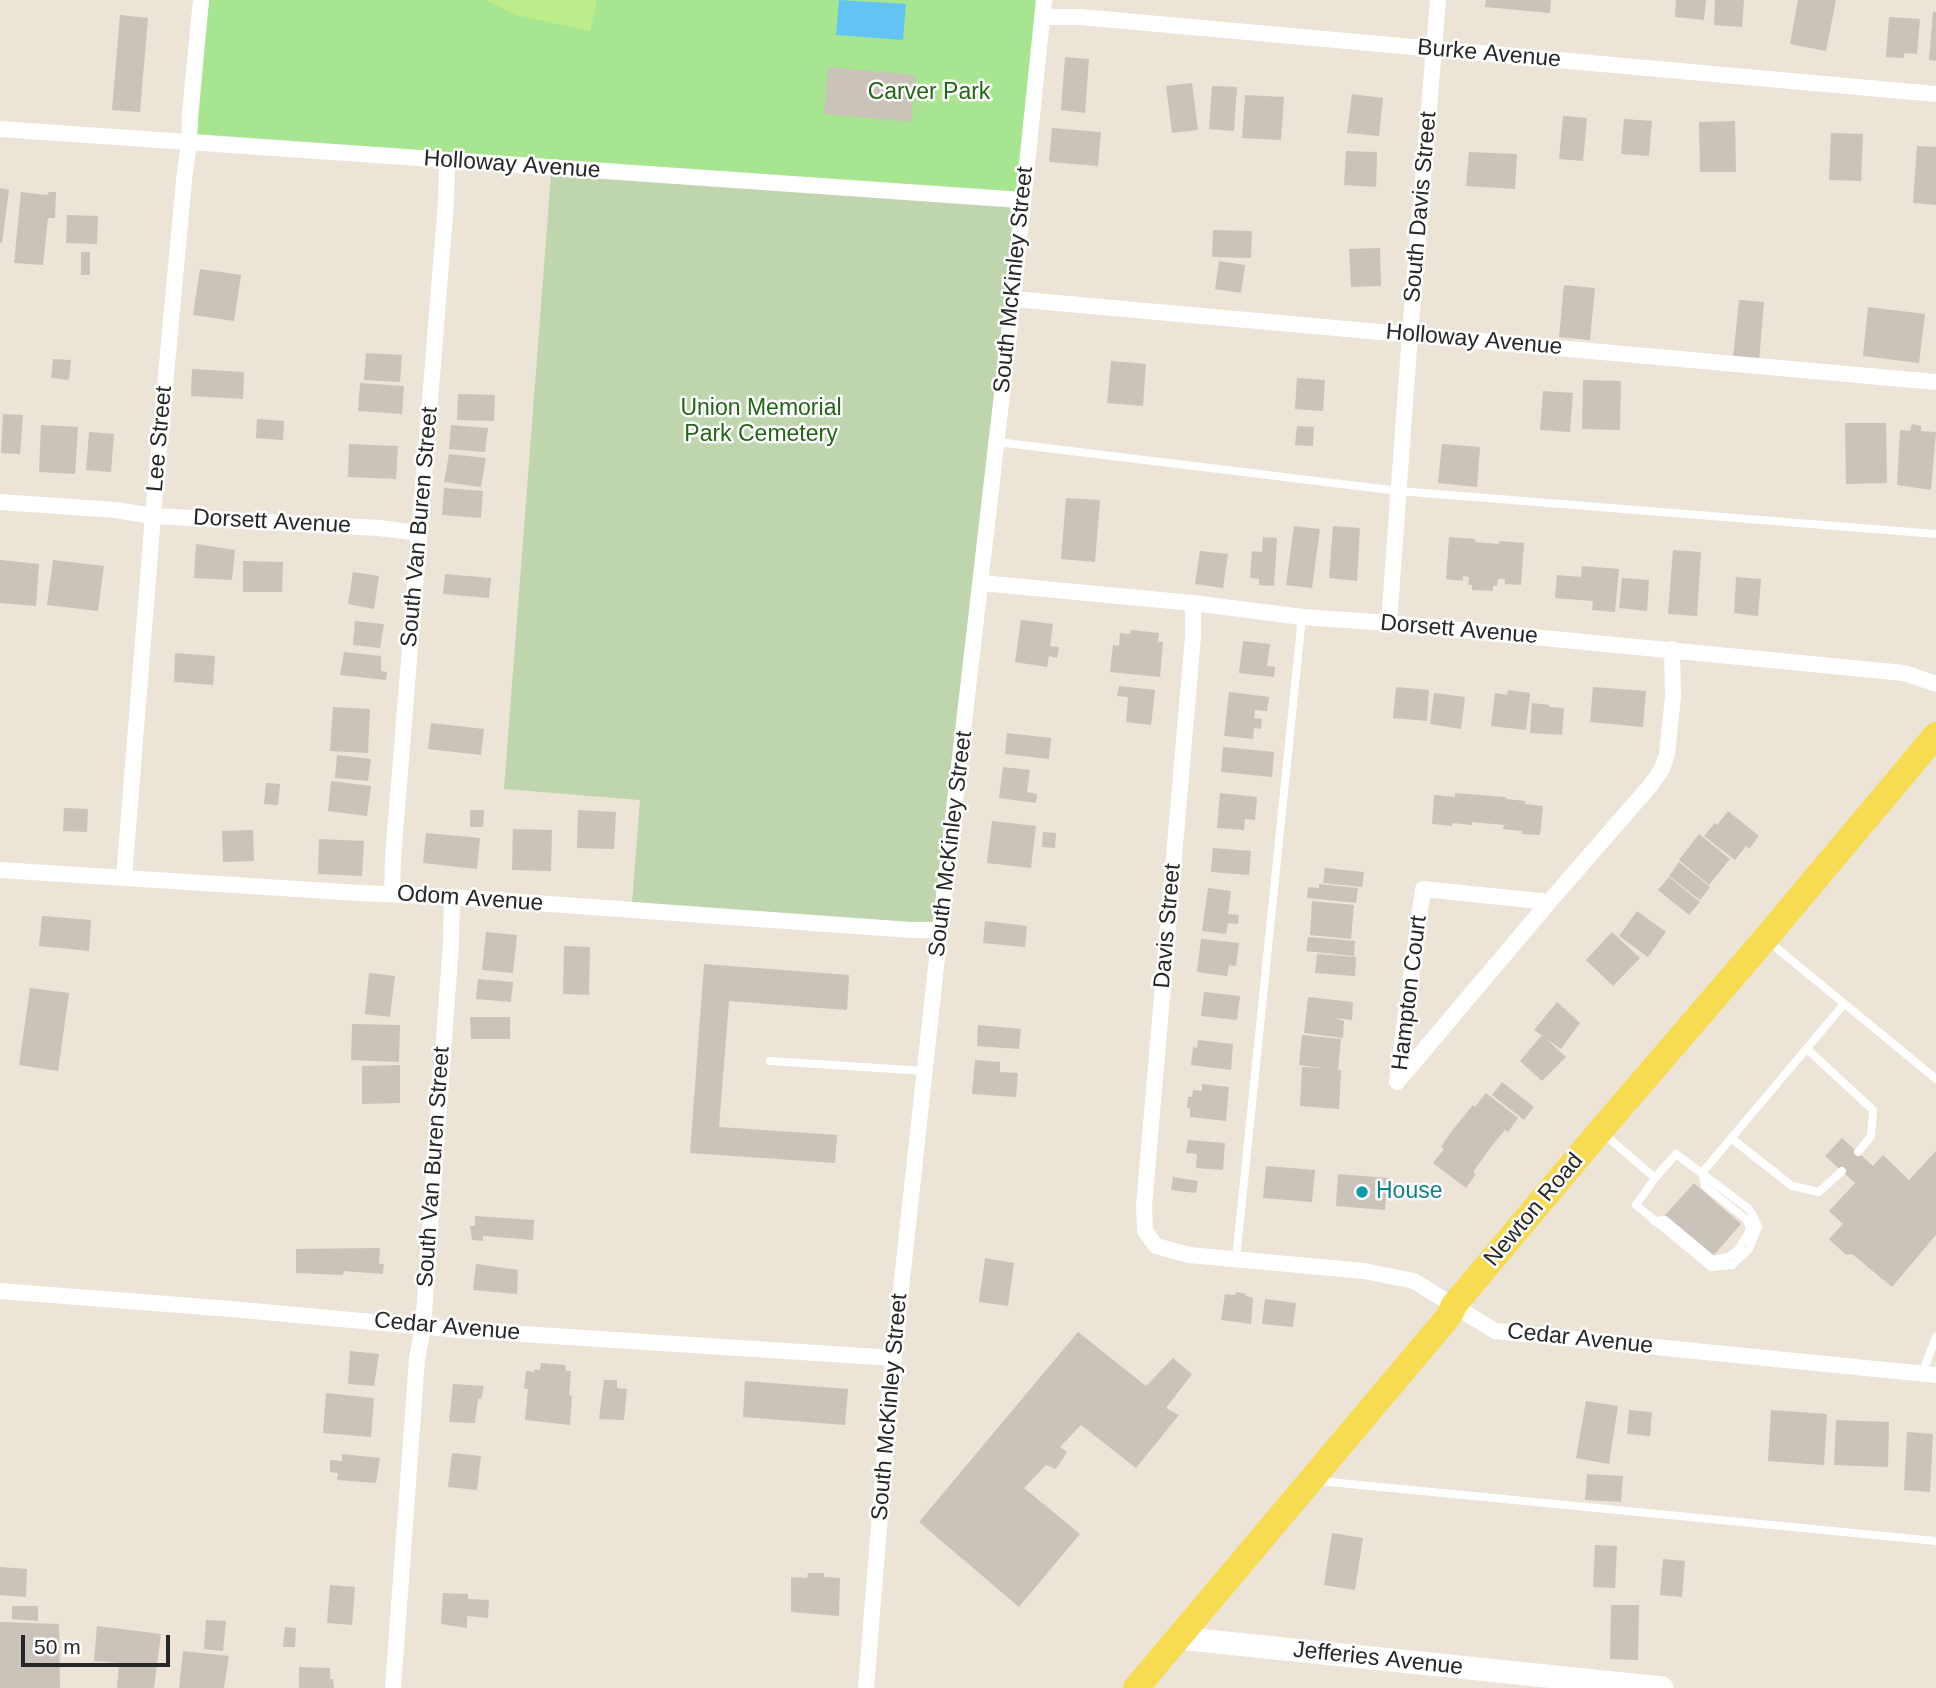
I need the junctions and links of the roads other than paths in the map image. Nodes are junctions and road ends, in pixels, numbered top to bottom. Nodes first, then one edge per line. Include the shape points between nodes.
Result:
1 (201, 0) edge
2 (1044, 0) edge
3 (1438, 0) edge
4 (1042, 17) junction
5 (1434, 48) junction
6 (1936, 94) edge
7 (0, 129) edge
8 (189, 142) junction
9 (447, 161) junction
10 (1023, 200) junction
11 (1013, 299) junction
12 (1410, 334) junction
13 (1936, 382) edge
14 (997, 442) junction
15 (1399, 491) junction
16 (0, 502) edge
17 (153, 516) junction
18 (419, 533) junction
19 (1936, 534) edge
20 (981, 583) junction
21 (1193, 603) junction
22 (1302, 617) junction
23 (1390, 623) junction
24 (1672, 649) junction
25 (1936, 684) edge
26 (1936, 735) edge
27 (0, 870) edge
28 (124, 878) junction
29 (392, 894) junction
30 (452, 897) junction
31 (1549, 902) junction
32 (940, 930) junction
33 (1765, 939) junction
34 (1844, 1004) junction
35 (1807, 1049) junction
36 (770, 1061) dead end
37 (925, 1071) junction
38 (1936, 1079) edge
39 (1600, 1131) junction
40 (1731, 1138) junction
41 (1858, 1152) dead end
42 (1842, 1171) dead end
43 (1702, 1173) junction
44 (1655, 1178) junction
45 (1156, 1246) joint
46 (1236, 1259) junction
47 (0, 1291) edge
48 (1454, 1305) junction
49 (423, 1326) junction
50 (1936, 1337) edge
51 (894, 1358) junction
52 (1929, 1374) edge
53 (1311, 1480) junction
54 (1936, 1541) edge
55 (1178, 1638) junction
56 (393, 1688) edge
57 (866, 1688) edge
58 (1136, 1688) edge
59 (1662, 1688) edge

1 - 8 street, Lee Street
2 - 4 street, South McKinley Street
3 - 5 street, South Davis Street
4 - 5 street, Burke Avenue via 1080,16
4 - 10 street, South McKinley Street
5 - 6 street, Burke Avenue
5 - 12 street, South Davis Street
7 - 8 street, Holloway Avenue
8 - 9 street, Holloway Avenue
8 - 17 street, Lee Street
9 - 10 street, Holloway Avenue
9 - 18 street, South Van Buren Street
10 - 11 street, South McKinley Street
11 - 12 street, Holloway Avenue
11 - 14 street, South McKinley Street
12 - 13 street, Holloway Avenue
12 - 15 street, South Davis Street
14 - 15 lane
14 - 20 street, South McKinley Street
15 - 19 lane
15 - 23 street, South Davis Street
16 - 17 street, Dorsett Avenue
17 - 18 street, Dorsett Avenue
17 - 28 street, Lee Street
18 - 29 street, South Van Buren Street
20 - 21 street, Dorsett Avenue
20 - 32 street, South McKinley Street
21 - 22 street, Dorsett Avenue
21 - 45 street, Davis Street via 1144,1206 1144,1231
22 - 23 street, Dorsett Avenue
22 - 46 lane
23 - 24 street, Dorsett Avenue
24 - 25 street, Dorsett Avenue via 1904,673
24 - 31 street, Hampton Court via 1673,697 1662,769
26 - 33 main road, Newton Road
27 - 28 street, Odom Avenue
28 - 29 street, Odom Avenue
29 - 30 street, Odom Avenue
30 - 32 street, Odom Avenue
30 - 49 street, South Van Buren Street
31 - 31 street, Hampton Court via 1433,1038 1397,1082 1423,889
32 - 37 street, South McKinley Street
33 - 34 lane
33 - 39 main road, Newton Road
34 - 35 lane
34 - 38 lane
35 - 40 lane
35 - 41 lane via 1873,1110 1871,1136
36 - 37 lane
37 - 51 street, South McKinley Street
39 - 44 lane
39 - 48 main road, Newton Road
40 - 42 lane via 1792,1186 1819,1192
40 - 43 lane
43 - 44 lane via 1676,1154
43 - 44 lane via 1749,1209 1758,1227 1749,1249 1732,1265 1711,1267 1636,1205
45 - 46 street, Cedar Avenue via 1189,1255
46 - 48 street, Cedar Avenue via 1414,1281
47 - 49 street, Cedar Avenue
48 - 52 street, Cedar Avenue via 1495,1331
48 - 53 main road, Newton Road
49 - 51 street, Cedar Avenue
49 - 56 street, South Van Buren Street
50 - 52 lane
51 - 57 street, South McKinley Street
53 - 54 lane
53 - 55 main road, Newton Road
55 - 58 main road, Newton Road
55 - 59 street, Jefferies Avenue

